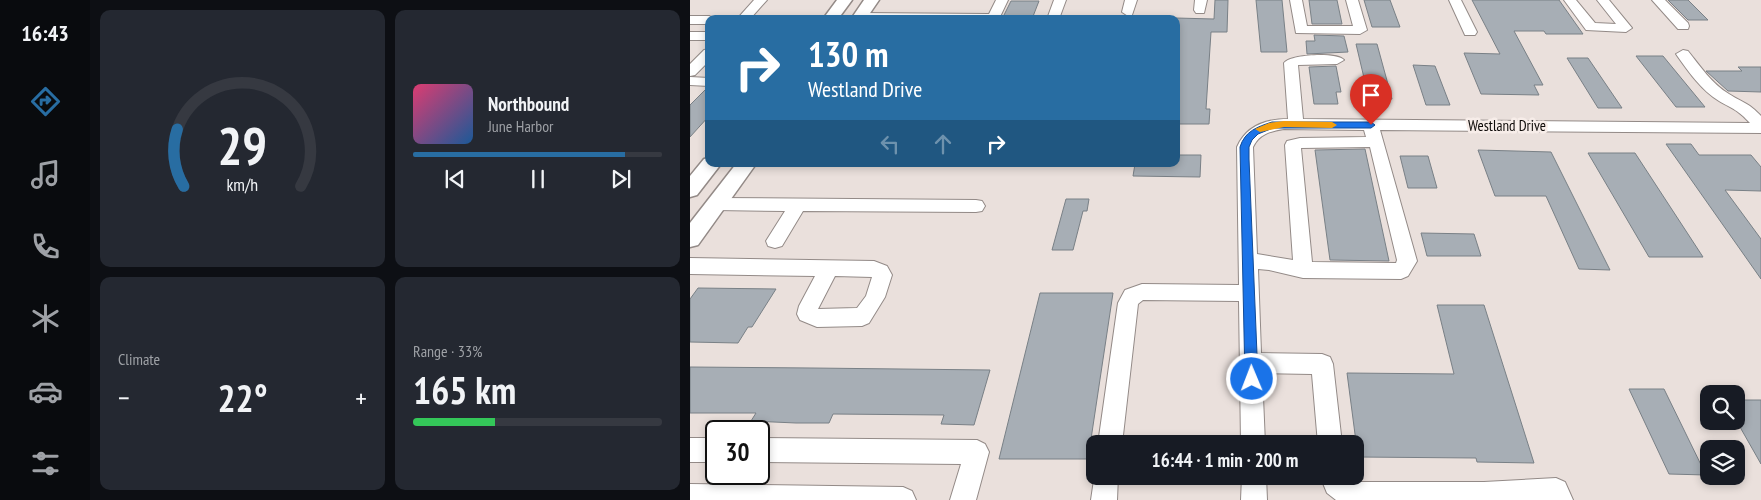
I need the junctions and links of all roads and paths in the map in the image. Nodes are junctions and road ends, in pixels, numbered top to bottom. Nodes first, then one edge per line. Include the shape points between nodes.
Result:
1 (761, 0) edge
2 (845, 0) edge
3 (872, 0) edge
4 (1002, 0) edge
5 (1060, 0) edge
6 (1296, 0) edge
7 (1352, 0) edge
8 (1455, 0) edge
9 (1570, 0) edge
10 (1603, 0) edge
11 (1658, 0) edge
12 (896, 6) dead end
13 (747, 15) edge
14 (833, 15) edge
15 (861, 15) edge
16 (889, 15) edge
17 (995, 15) edge
18 (1054, 15) edge
19 (690, 20) edge
20 (705, 20) edge
21 (1683, 26) dead end
22 (1470, 32) dead end
23 (705, 35) edge
24 (690, 36) edge
25 (1683, 54) dead end
26 (705, 57) edge
27 (1337, 60) dead end
28 (690, 72) edge
29 (690, 81) edge
30 (705, 82) edge
31 (1296, 124) junction
32 (1761, 126) edge
33 (1373, 134) junction
34 (709, 167) edge
35 (744, 167) edge
36 (690, 190) edge
37 (716, 204) junction
38 (798, 205) junction
39 (976, 206) dead end
40 (690, 238) edge
41 (775, 241) dead end
42 (1248, 261) junction
43 (690, 266) edge
44 (829, 269) dead end
45 (1303, 270) junction
46 (1249, 292) junction
47 (1251, 363) junction
48 (1111, 435) edge
49 (1253, 435) edge
50 (1329, 435) edge
51 (690, 450) edge
52 (705, 450) edge
53 (770, 450) edge
54 (1105, 485) edge
55 (1254, 485) edge
56 (1336, 485) edge
57 (690, 497) edge
58 (903, 500) edge
59 (963, 500) edge
60 (1104, 500) edge
61 (1254, 500) edge
62 (1560, 500) edge

1 - 13 street
2 - 14 main road
3 - 15 main road
4 - 17 street
5 - 18 street
6 - 7 street via 1301,30 1360,30
8 - 22 street
9 - 10 street via 1591,28 1626,28
11 - 21 street
12 - 16 street
19 - 20 street
23 - 24 street
25 - 32 street via 1704,81 1723,97 1744,107
26 - 28 street
27 - 31 street via 1298,60 1291,63
29 - 30 street
31 - 33 street, Westland Drive
31 - 42 street, Westland Drive via 1272,125 1254,132 1244,147
32 - 33 street, Westland Drive
33 - 45 street via 1294,145
33 - 45 street via 1407,261 1401,271
34 - 36 main road
35 - 37 main road
37 - 38 street
37 - 40 main road
38 - 39 street
38 - 41 street
42 - 45 street
42 - 46 street
43 - 44 street
46 - 47 street
46 - 48 street via 1142,292 1132,296 1128,303
47 - 49 street
47 - 50 street via 1322,364
51 - 52 street
53 - 59 street via 977,452
54 - 60 street
55 - 61 street
56 - 62 street via 1347,493 1358,495 1484,495 1556,491
57 - 58 street

